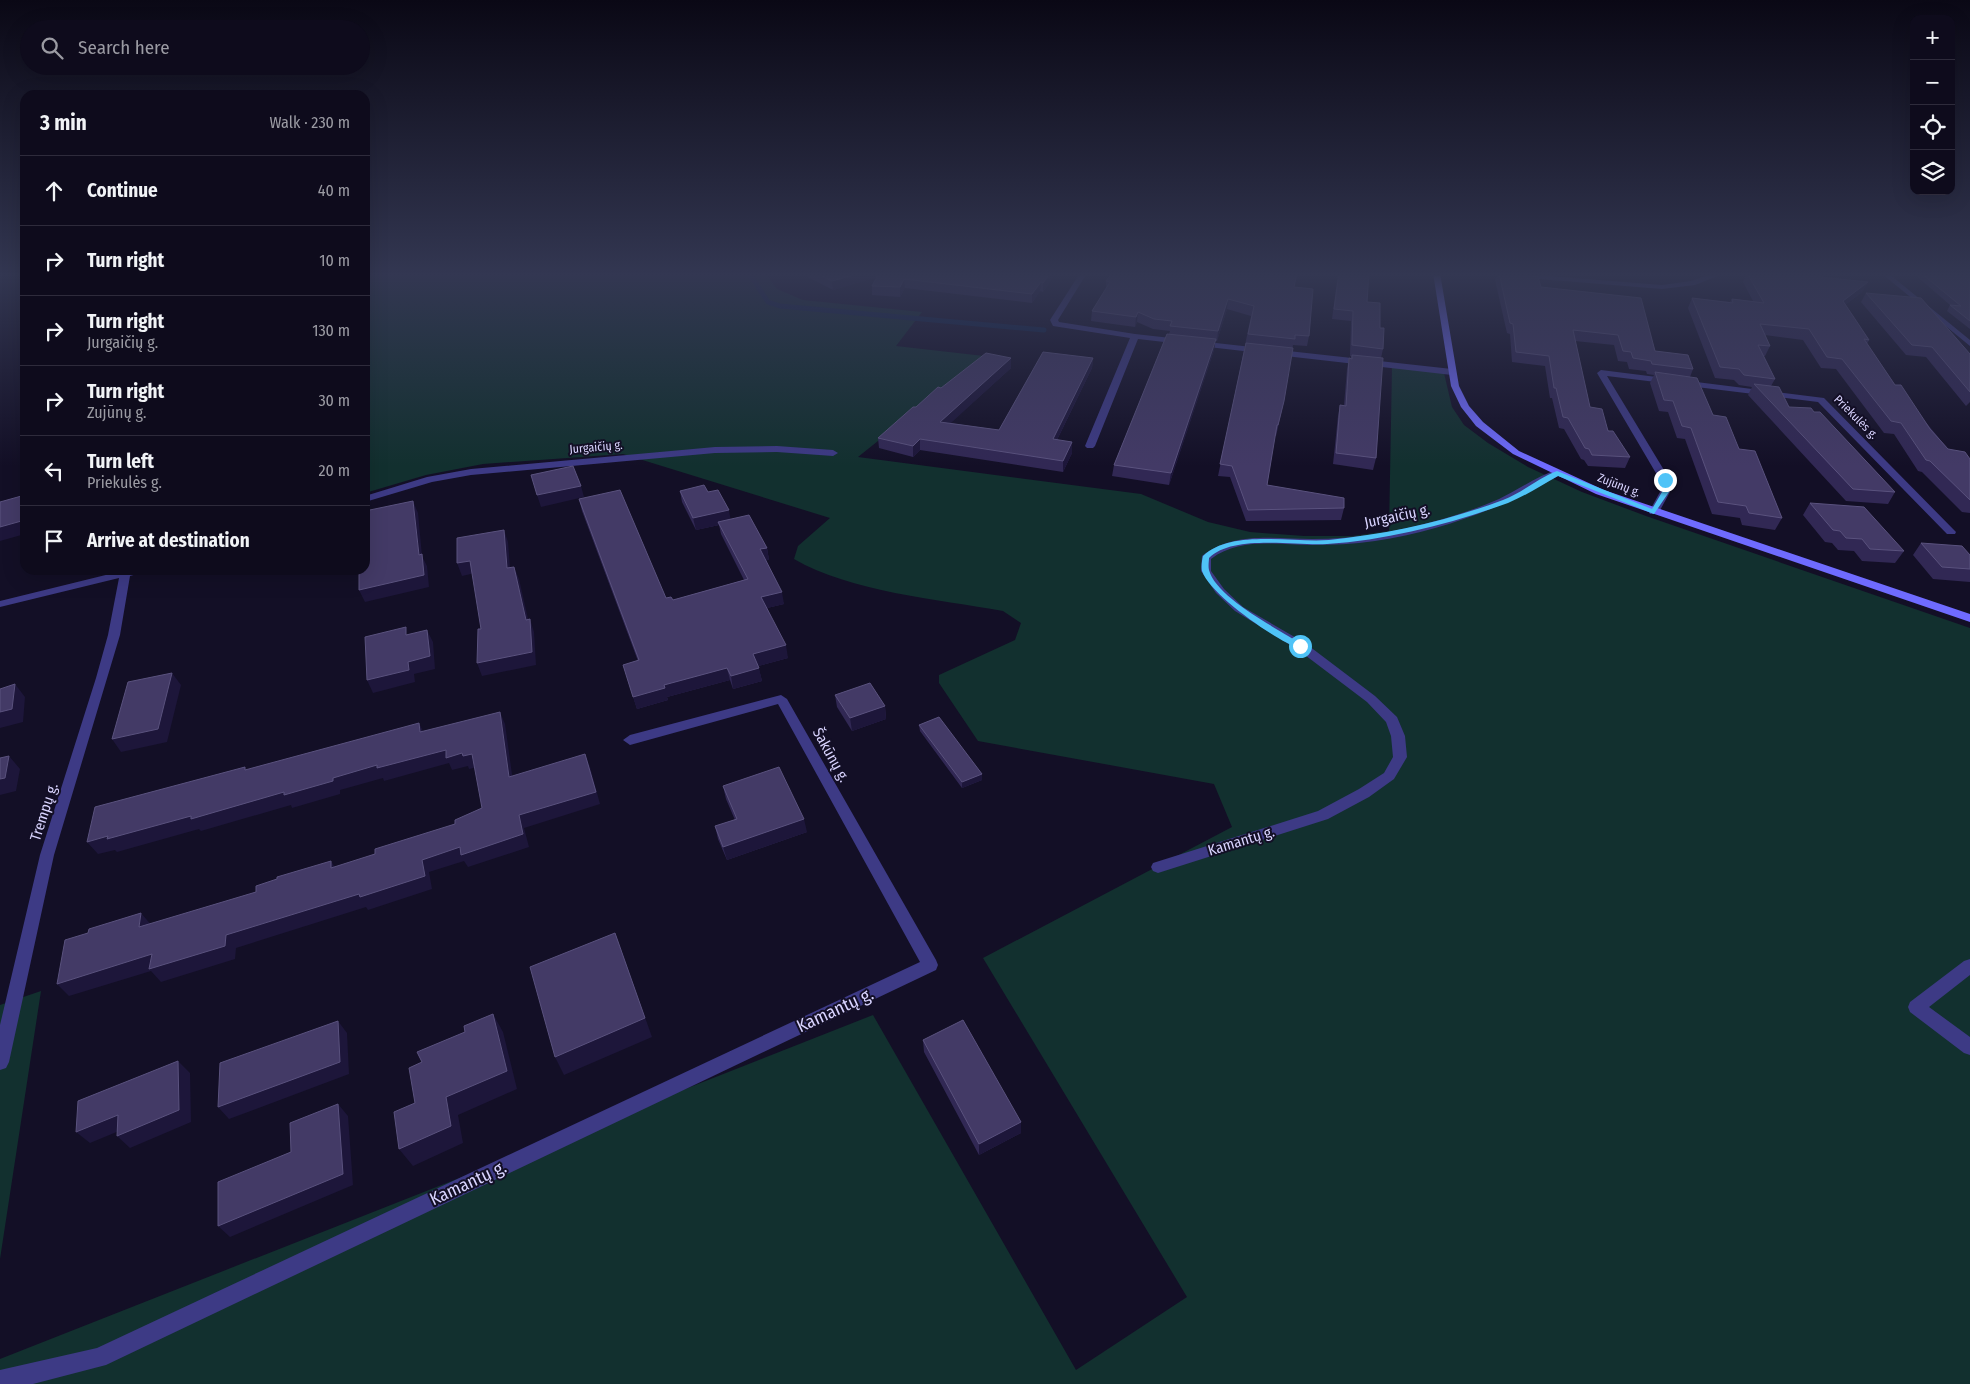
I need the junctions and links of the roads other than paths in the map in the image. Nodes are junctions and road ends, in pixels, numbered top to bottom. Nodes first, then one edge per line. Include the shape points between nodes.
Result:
1 (1134, 338) edge
2 (1149, 338) edge
3 (1446, 338) edge
4 (1452, 372) junction
5 (1090, 446) dead end
6 (833, 453) dead end
7 (1557, 473) junction
8 (370, 497) edge
9 (1654, 512) junction
10 (1951, 532) dead end
11 (1234, 543) joint
12 (121, 575) edge
13 (125, 575) edge
14 (0, 604) edge
15 (1970, 618) edge
16 (630, 740) dead end
17 (1158, 867) dead end
18 (930, 965) joint
19 (1970, 966) edge
20 (1970, 1047) edge
21 (0, 1062) edge
22 (0, 1381) edge

1 - 5 street
2 - 4 street
3 - 4 main road, Zujūnų g.
4 - 7 main road, Zujūnų g. via 1461,403 1474,420 1495,438
6 - 8 street, Jurgaičių g. via 715,450 471,472 430,479
7 - 9 main road, Zujūnų g.
7 - 11 street, Jurgaičių g. via 1507,501 1398,533 1326,542
9 - 10 street, Priekulės g. via 1665,492 1665,480 1601,373 1821,400
9 - 15 main road, Zujūnų g.
11 - 17 street, Kamantų g. via 1214,549 1206,558 1206,571 1220,590 1239,609 1300,646 1371,699 1392,720 1400,757 1389,776 1323,815
12 - 14 street
13 - 21 street, Trempų g. via 114,635 47,856
16 - 18 street, Šakūnų g. via 782,699
18 - 22 street, Kamantų g. via 99,1358
19 - 20 street via 1916,1007

